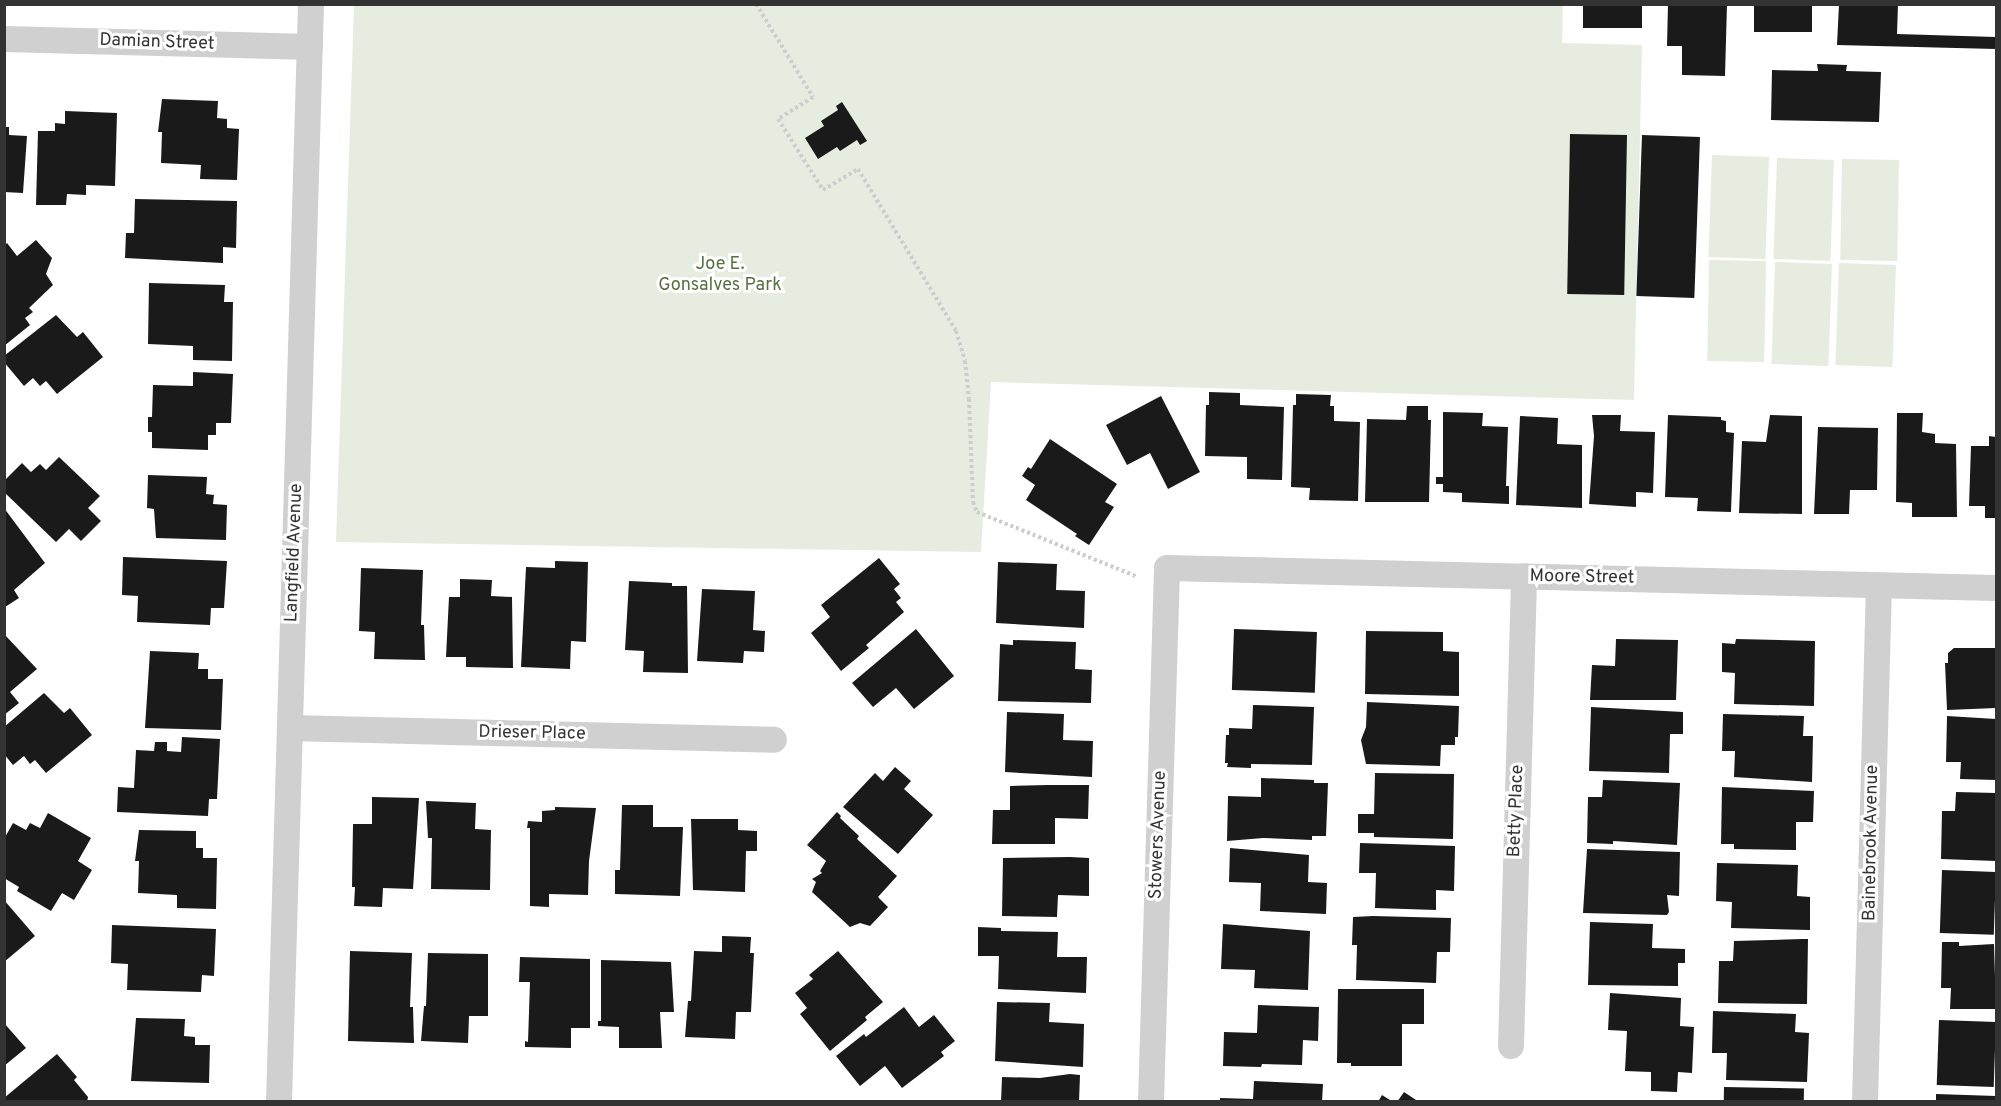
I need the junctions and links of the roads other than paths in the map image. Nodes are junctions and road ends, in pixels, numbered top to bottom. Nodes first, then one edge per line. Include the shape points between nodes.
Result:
1 (311, 4) edge
2 (4, 39) edge
3 (310, 47) junction
4 (1524, 576) junction
5 (1167, 578) joint
6 (1879, 585) junction
7 (1996, 588) edge
8 (290, 728) junction
9 (774, 740) dead end
10 (1511, 1046) dead end
11 (279, 1101) edge
12 (1151, 1101) edge
13 (1865, 1101) edge

1 - 3 street, Langfield Avenue
2 - 3 street, Damian Street
3 - 8 street, Langfield Avenue
4 - 5 street, Moore Street
4 - 6 street, Moore Street
4 - 10 street, Betty Place
5 - 12 street, Stowers Avenue
6 - 7 street, Moore Street
6 - 13 street, Bainebrook Avenue
8 - 9 street, Drieser Place
8 - 11 street, Langfield Avenue

